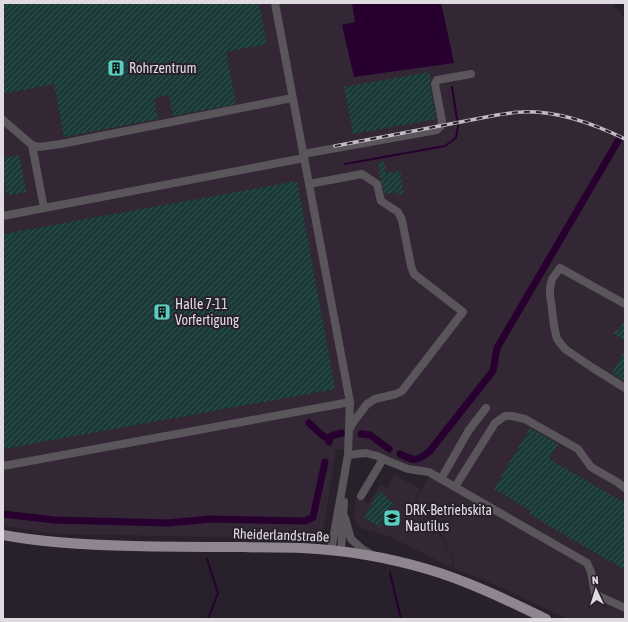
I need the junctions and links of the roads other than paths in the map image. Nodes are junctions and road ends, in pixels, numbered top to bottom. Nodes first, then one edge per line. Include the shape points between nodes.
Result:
1 (275, 3) edge
2 (471, 74) dead end
3 (292, 98) junction
4 (3, 120) edge
5 (32, 145) junction
6 (303, 156) junction
7 (308, 184) junction
8 (44, 208) junction
9 (3, 216) edge
10 (625, 304) edge
11 (625, 388) edge
12 (350, 402) junction
13 (486, 408) dead end
14 (349, 429) junction
15 (348, 455) junction
16 (383, 459) junction
17 (3, 466) edge
18 (344, 479) junction
19 (441, 479) junction
20 (455, 487) junction
21 (625, 488) edge
22 (361, 496) dead end
23 (344, 510) junction
24 (3, 536) edge
25 (336, 551) junction
26 (376, 557) junction
27 (625, 608) edge
28 (546, 619) edge

1 - 3 lane
2 - 6 lane via 437,80 435,84 442,121 437,130
3 - 5 lane via 61,144 39,147
3 - 6 lane
4 - 5 lane
5 - 8 lane
6 - 7 lane
6 - 8 lane
7 - 12 lane
7 - 14 lane via 362,174 377,184 381,201 398,212 402,220 414,274 463,312 402,391 367,404
8 - 9 lane
10 - 11 lane via 560,268 552,279 550,294 557,339 565,349
12 - 14 lane
12 - 17 lane
13 - 19 lane via 469,430
14 - 15 lane
15 - 16 lane via 366,453
15 - 18 lane
16 - 19 lane via 429,472
16 - 22 lane
18 - 23 lane
18 - 25 lane
19 - 20 lane
20 - 21 lane via 495,423 505,416 512,416 525,419 578,449 591,467
20 - 27 lane via 587,563 595,594
23 - 25 lane
23 - 26 lane via 351,538 362,549
24 - 25 main road, Rheiderlandstraße via 100,545 302,548
25 - 26 main road, Rheiderlandstraße
26 - 28 main road, Rheiderlandstraße via 427,569 461,581

